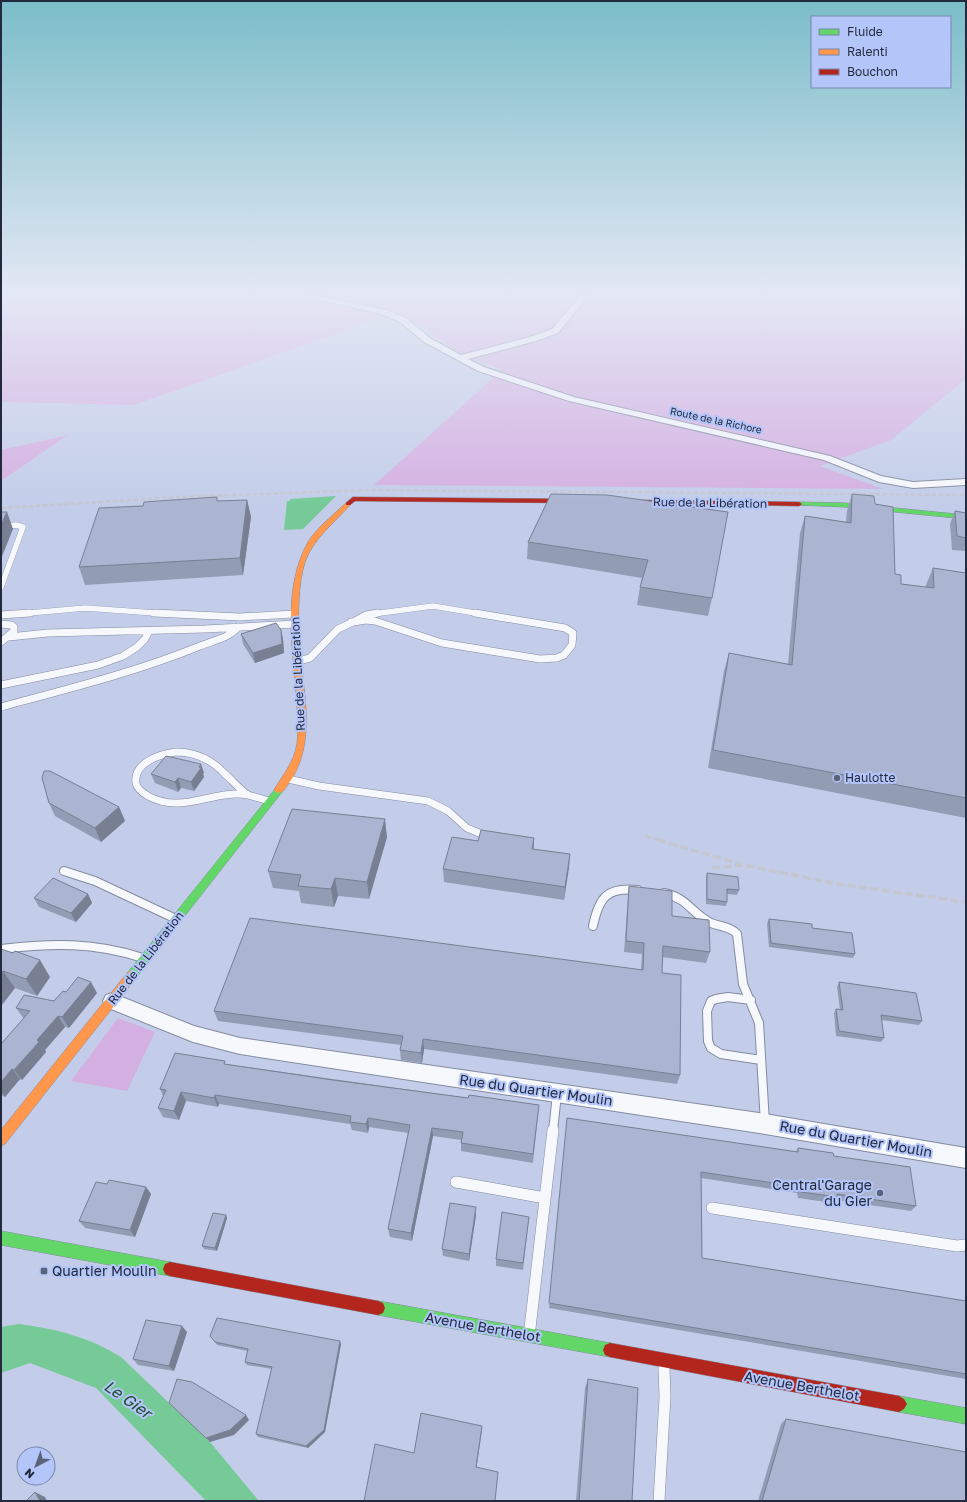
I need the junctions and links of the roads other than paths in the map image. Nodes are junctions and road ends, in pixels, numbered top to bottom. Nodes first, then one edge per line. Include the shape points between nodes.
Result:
1 (475, 366) edge
2 (966, 482) edge
3 (583, 502) edge
4 (629, 502) edge
5 (966, 517) edge
6 (1, 526) edge
7 (1, 588) edge
8 (295, 614) junction
9 (1, 615) edge
10 (240, 617) junction
11 (351, 622) junction
12 (1, 624) edge
13 (295, 624) junction
14 (238, 628) junction
15 (149, 631) junction
16 (9, 637) junction
17 (1, 642) edge
18 (297, 662) junction
19 (1, 685) edge
20 (1, 707) edge
21 (287, 778) junction
22 (248, 795) junction
23 (269, 801) junction
24 (498, 838) edge
25 (64, 871) dead end
26 (643, 890) edge
27 (658, 892) edge
28 (177, 919) junction
29 (593, 926) dead end
30 (1, 949) edge
31 (145, 959) junction
32 (751, 1000) junction
33 (112, 1001) junction
34 (761, 1060) junction
35 (557, 1094) junction
36 (765, 1124) junction
37 (1, 1140) edge
38 (966, 1158) edge
39 (456, 1182) dead end
40 (545, 1198) junction
41 (712, 1208) dead end
42 (1, 1238) edge
43 (966, 1245) edge
44 (529, 1336) junction
45 (664, 1361) junction
46 (966, 1416) edge
47 (659, 1501) edge

1 - 2 street, Route de la Richore via 572,399 827,458 879,479 913,485
3 - 8 street, Rue de la Libération via 353,499 306,551 297,580
4 - 5 street, Rue de la Libération via 846,505
6 - 7 lane via 23,527
8 - 10 lane
8 - 13 street, Rue de la Libération
9 - 10 lane via 85,608 166,615
10 - 14 lane
11 - 11 lane via 374,621 428,639 539,658 557,658 565,655 574,638 573,633 565,628 553,625 433,606 381,612
11 - 18 lane via 333,633 310,658
12 - 16 lane via 14,627
13 - 14 lane
13 - 18 street, Rue de la Libération
14 - 15 lane
14 - 20 lane via 226,636 171,658
15 - 16 lane via 48,633
15 - 19 lane via 137,647 123,656 98,664
16 - 17 lane
18 - 21 street, Rue de la Libération via 302,717 301,744
21 - 23 street, Rue de la Libération
21 - 24 lane via 319,786 428,801 448,811 467,828 485,836
22 - 22 lane via 226,795 196,802 169,804 158,802 139,790 136,778 140,769 155,756 164,753 192,753 211,762 239,790
22 - 23 lane
23 - 28 street, Rue de la Libération
25 - 28 lane
26 - 29 lane via 621,888 603,898 596,909
27 - 32 lane via 681,897 710,923 734,930 739,939 743,984
28 - 31 street, Rue de la Libération
30 - 31 lane via 59,943 86,944 114,949
31 - 33 street, Rue de la Libération
32 - 34 lane via 759,1023
32 - 34 lane via 719,997 712,1001 707,1011 707,1040 710,1047 716,1051
33 - 35 street, Rue du Quartier Moulin via 193,1034 240,1046
33 - 37 street, Rue de la Libération
34 - 36 lane
35 - 36 street, Rue du Quartier Moulin
35 - 40 lane
36 - 38 street, Rue du Quartier Moulin
39 - 40 lane
40 - 44 lane
41 - 43 lane via 957,1246
42 - 44 street, Avenue Berthelot
44 - 45 street, Avenue Berthelot
45 - 46 street, Avenue Berthelot
45 - 47 lane via 665,1397

